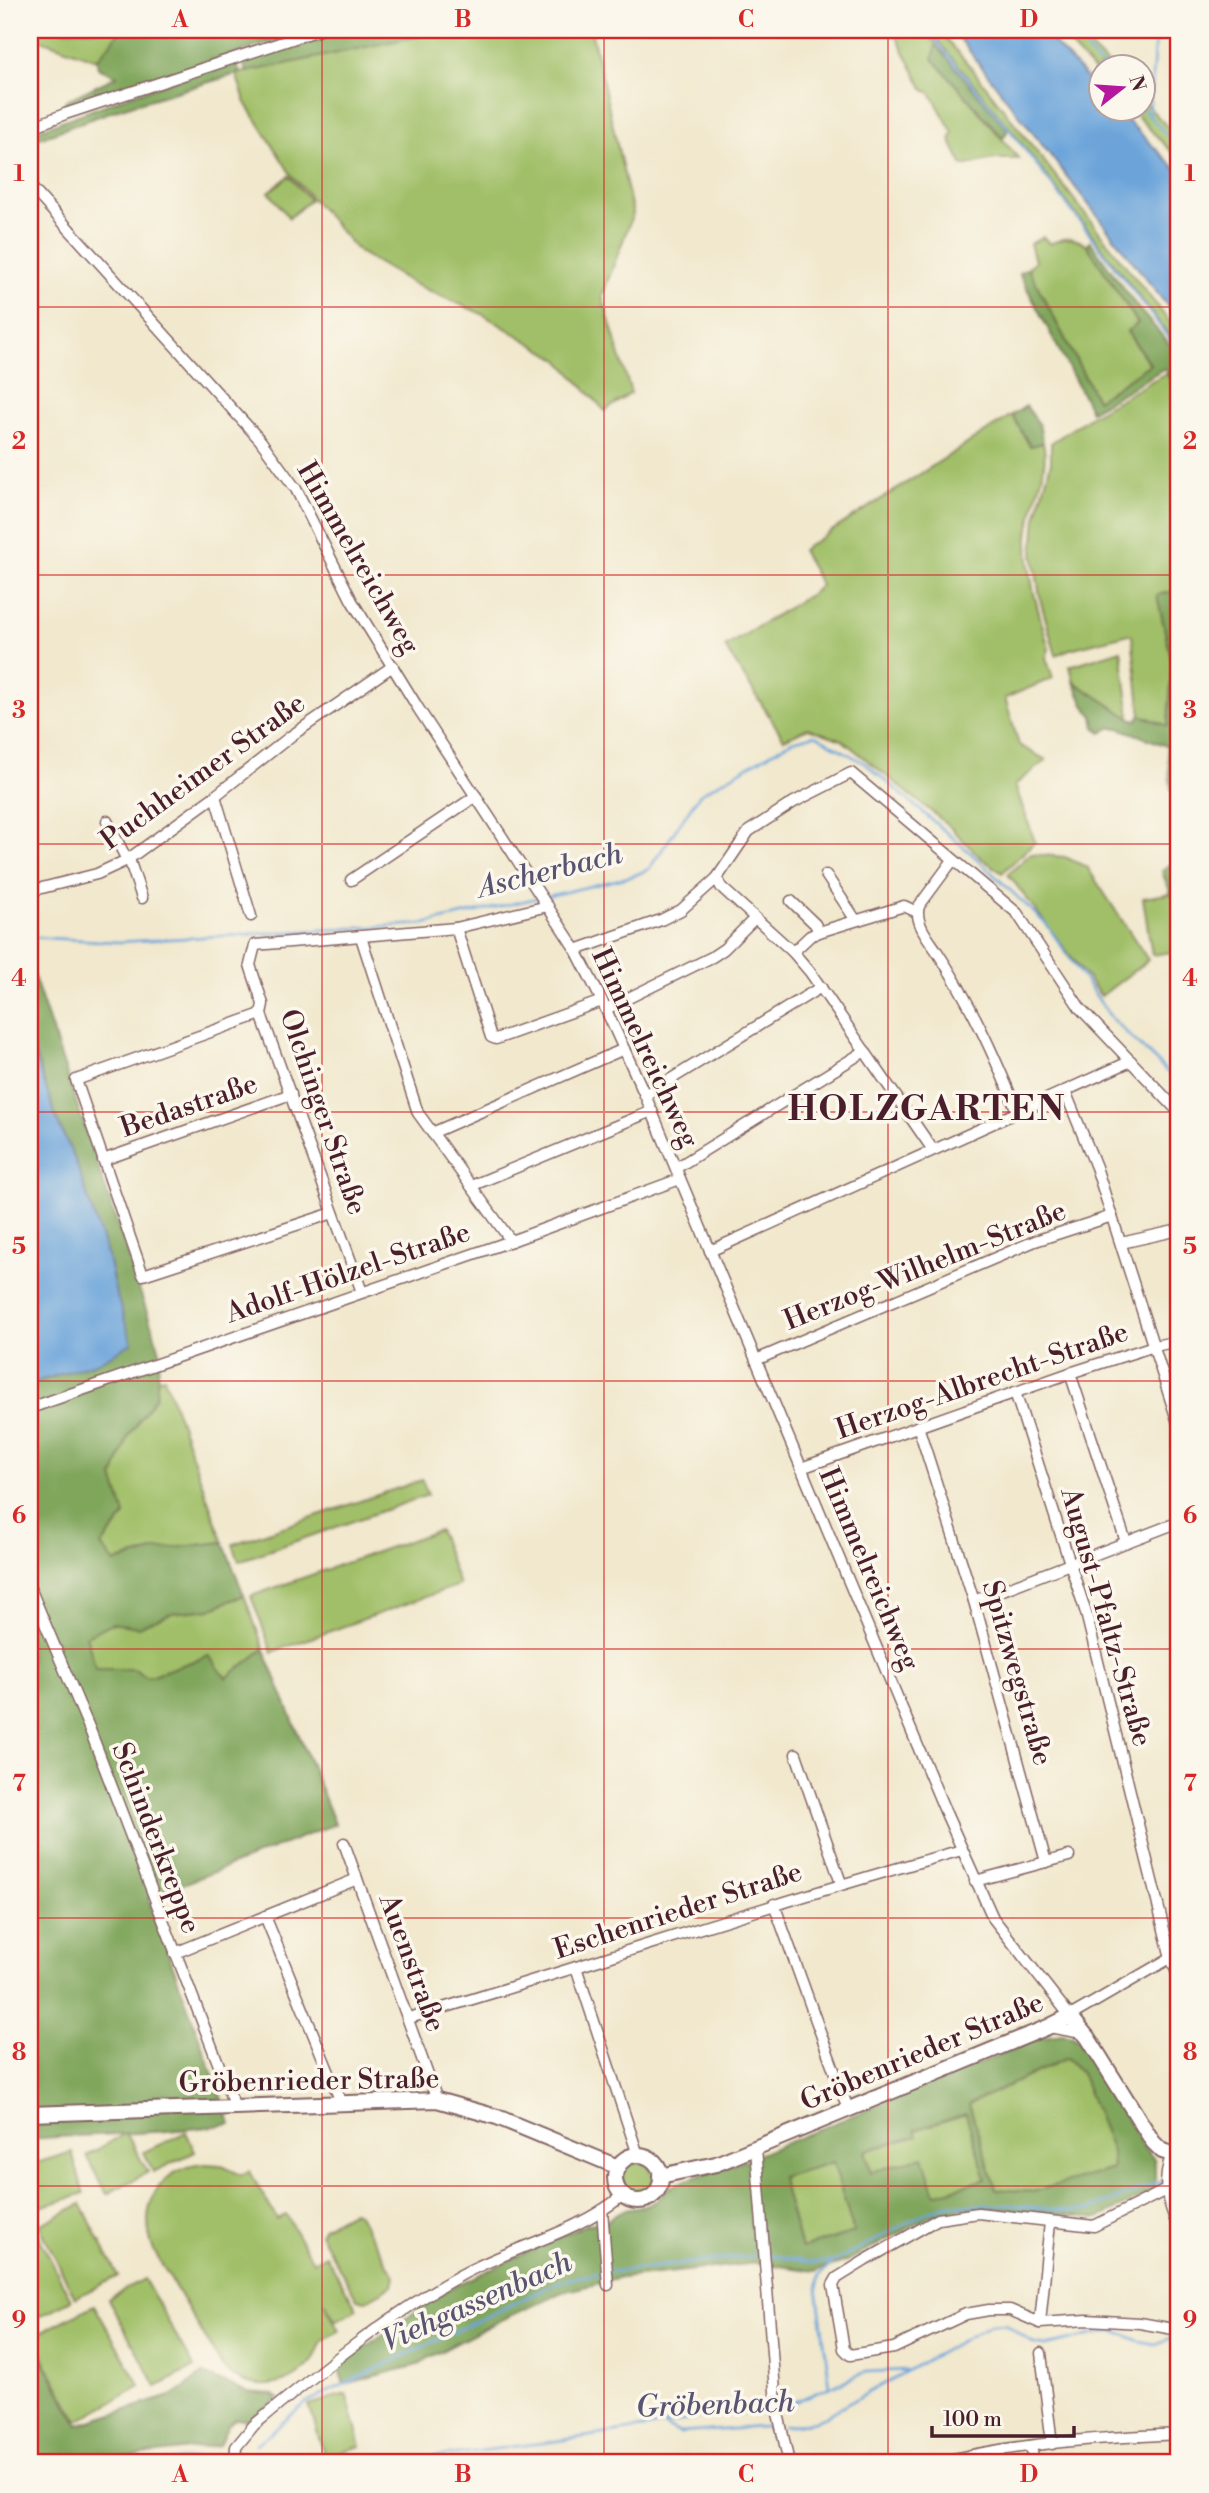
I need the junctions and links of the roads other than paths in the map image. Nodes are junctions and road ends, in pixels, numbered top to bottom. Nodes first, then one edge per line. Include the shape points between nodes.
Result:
1 (319, 30) edge
2 (30, 128) edge
3 (30, 186) edge
4 (393, 666) junction
5 (215, 796) junction
6 (476, 796) junction
7 (107, 821) dead end
8 (128, 859) junction
9 (953, 860) junction
10 (826, 875) dead end
11 (717, 878) junction
12 (351, 880) dead end
13 (30, 891) edge
14 (142, 898) dead end
15 (792, 901) dead end
16 (547, 904) junction
17 (918, 912) junction
18 (251, 916) dead end
19 (755, 918) junction
20 (855, 919) junction
21 (456, 928) junction
22 (819, 932) junction
23 (360, 937) junction
24 (576, 950) junction
25 (793, 952) junction
26 (821, 987) junction
27 (604, 1005) junction
28 (261, 1014) junction
29 (624, 1049) junction
30 (865, 1051) junction
31 (1131, 1061) junction
32 (1065, 1091) junction
33 (291, 1094) junction
34 (645, 1095) junction
35 (652, 1111) junction
36 (1017, 1111) junction
37 (1179, 1112) edge
38 (432, 1133) junction
39 (933, 1150) junction
40 (103, 1160) junction
41 (676, 1168) junction
42 (680, 1179) junction
43 (471, 1186) junction
44 (333, 1213) junction
45 (1112, 1216) junction
46 (1179, 1230) edge
47 (511, 1241) junction
48 (1121, 1243) junction
49 (710, 1251) junction
50 (362, 1292) junction
51 (1179, 1341) edge
52 (1154, 1346) junction
53 (756, 1360) junction
54 (1070, 1373) junction
55 (1015, 1392) junction
56 (30, 1408) edge
57 (919, 1426) junction
58 (1179, 1426) edge
59 (801, 1468) junction
60 (1179, 1522) edge
61 (1126, 1542) junction
62 (1072, 1562) junction
63 (30, 1588) edge
64 (974, 1601) junction
65 (796, 1754) dead end
66 (344, 1843) dead end
67 (962, 1850) junction
68 (1069, 1856) dead end
69 (1046, 1862) junction
70 (357, 1879) junction
71 (975, 1881) junction
72 (842, 1884) junction
73 (774, 1905) junction
74 (265, 1916) junction
75 (175, 1953) junction
76 (1175, 1955) edge
77 (576, 1967) junction
78 (1179, 1978) edge
79 (1070, 2016) junction
80 (409, 2018) junction
81 (1048, 2027) junction
82 (1085, 2034) junction
83 (437, 2099) junction
84 (341, 2102) junction
85 (235, 2107) junction
86 (848, 2109) junction
87 (30, 2114) edge
88 (756, 2148) junction
89 (638, 2155) junction
90 (1175, 2155) edge
91 (618, 2167) junction
92 (660, 2176) junction
93 (1165, 2184) junction
94 (1179, 2187) edge
95 (623, 2195) junction
96 (602, 2210) junction
97 (1050, 2222) junction
98 (1179, 2231) edge
99 (608, 2285) dead end
100 (1040, 2323) junction
101 (1179, 2330) edge
102 (1041, 2353) dead end
103 (1179, 2434) edge
104 (1052, 2444) junction
105 (1031, 2446) junction
106 (235, 2463) edge
107 (789, 2463) edge
108 (937, 2463) edge
109 (1034, 2463) edge

1 - 2 street
3 - 4 street, Himmelreichweg via 260,440 296,489 352,601
4 - 5 street, Puchheimer Straße via 291,736
4 - 6 street, Himmelreichweg
5 - 8 street, Puchheimer Straße
5 - 18 street
6 - 12 street
6 - 16 street, Himmelreichweg
7 - 8 street
8 - 13 street, Puchheimer Straße via 97,874
8 - 14 street
9 - 11 street via 851,773 749,831
9 - 17 street
9 - 31 street via 1017,913 1080,1008
10 - 20 street
11 - 19 street
11 - 24 street via 681,910
15 - 22 street
16 - 21 street
16 - 24 street, Himmelreichweg
17 - 20 street via 904,906
17 - 36 street via 923,931 961,986
19 - 25 street
19 - 27 street via 712,957
20 - 22 street
21 - 23 street
21 - 27 street via 491,1037
22 - 25 street
23 - 28 street, Olchinger Straße via 255,945 250,965 263,1004
23 - 38 street via 418,1113
24 - 27 street, Himmelreichweg
25 - 26 street
26 - 30 street
26 - 34 street
27 - 29 street, Himmelreichweg
28 - 33 street, Olchinger Straße
28 - 40 street via 76,1080
29 - 34 street, Himmelreichweg
29 - 38 street
30 - 39 street
30 - 41 street
31 - 32 street
31 - 37 street
32 - 36 street
32 - 45 street
33 - 40 street, Bedastraße
33 - 44 street, Olchinger Straße
34 - 35 street, Himmelreichweg
35 - 41 street, Himmelreichweg
35 - 43 street
36 - 39 street
38 - 43 street
39 - 49 street
40 - 44 street via 143,1275
41 - 42 street, Himmelreichweg
42 - 47 street, Adolf-Hölzel-Straße
42 - 49 street, Himmelreichweg
43 - 47 street
44 - 50 street, Olchinger Straße
45 - 48 street
45 - 53 street, Herzog-Wilhelm-Straße via 1035,1241
46 - 48 street
47 - 50 street, Adolf-Hölzel-Straße
48 - 52 street
49 - 53 street, Himmelreichweg
50 - 56 street, Adolf-Hölzel-Straße
51 - 52 street, Herzog-Albrecht-Straße
52 - 54 street, Herzog-Albrecht-Straße
52 - 58 street
53 - 59 street, Himmelreichweg
54 - 55 street, Herzog-Albrecht-Straße
54 - 61 street
55 - 57 street, Herzog-Albrecht-Straße
55 - 62 street, August-Pfaltz-Straße
57 - 59 street, Herzog-Albrecht-Straße
57 - 64 street, Spitzwegstraße
59 - 67 street, Himmelreichweg
60 - 61 street
61 - 62 street
62 - 64 street
62 - 76 street, August-Pfaltz-Straße
63 - 75 street, Schinderkreppe
64 - 69 street, Spitzwegstraße
65 - 72 street
66 - 70 street, Auenstraße
67 - 71 street, Himmelreichweg
67 - 72 street, Eschenrieder Straße
68 - 69 street
69 - 71 street
70 - 74 street
70 - 80 street, Auenstraße
71 - 79 street, Himmelreichweg via 993,1919
72 - 73 street, Eschenrieder Straße
73 - 77 street, Eschenrieder Straße
73 - 86 street
74 - 75 street
74 - 84 street
75 - 85 street, Schinderkreppe
76 - 78 street, August-Pfaltz-Straße
76 - 79 street
77 - 80 street, Eschenrieder Straße
77 - 89 street
79 - 81 street, Gröbenrieder Straße
79 - 82 street, Gröbenrieder Straße
80 - 83 street, Auenstraße
81 - 82 street
81 - 86 street, Gröbenrieder Straße
82 - 90 street, Gröbenrieder Straße via 1153,2142
83 - 84 street, Gröbenrieder Straße
83 - 91 street, Gröbenrieder Straße via 497,2117
84 - 85 street, Gröbenrieder Straße
85 - 87 street, Gröbenrieder Straße
86 - 88 street, Gröbenrieder Straße
88 - 92 street, Gröbenrieder Straße via 716,2164
88 - 107 street via 776,2404
89 - 91 street
89 - 92 street via 652,2160
90 - 93 street
91 - 95 street via 616,2185
92 - 95 street via 659,2188 648,2199
93 - 94 street
93 - 97 street via 1094,2226
93 - 98 street
95 - 96 street
96 - 99 street
96 - 106 street via 462,2274 413,2305 254,2425 236,2447
97 - 100 street
97 - 100 street via 978,2213 938,2219 837,2278 833,2285 844,2349 850,2355 894,2348 966,2314 989,2309 1010,2310
100 - 101 street via 1087,2320
102 - 104 street
103 - 104 street
104 - 105 street
105 - 108 street
105 - 109 street

